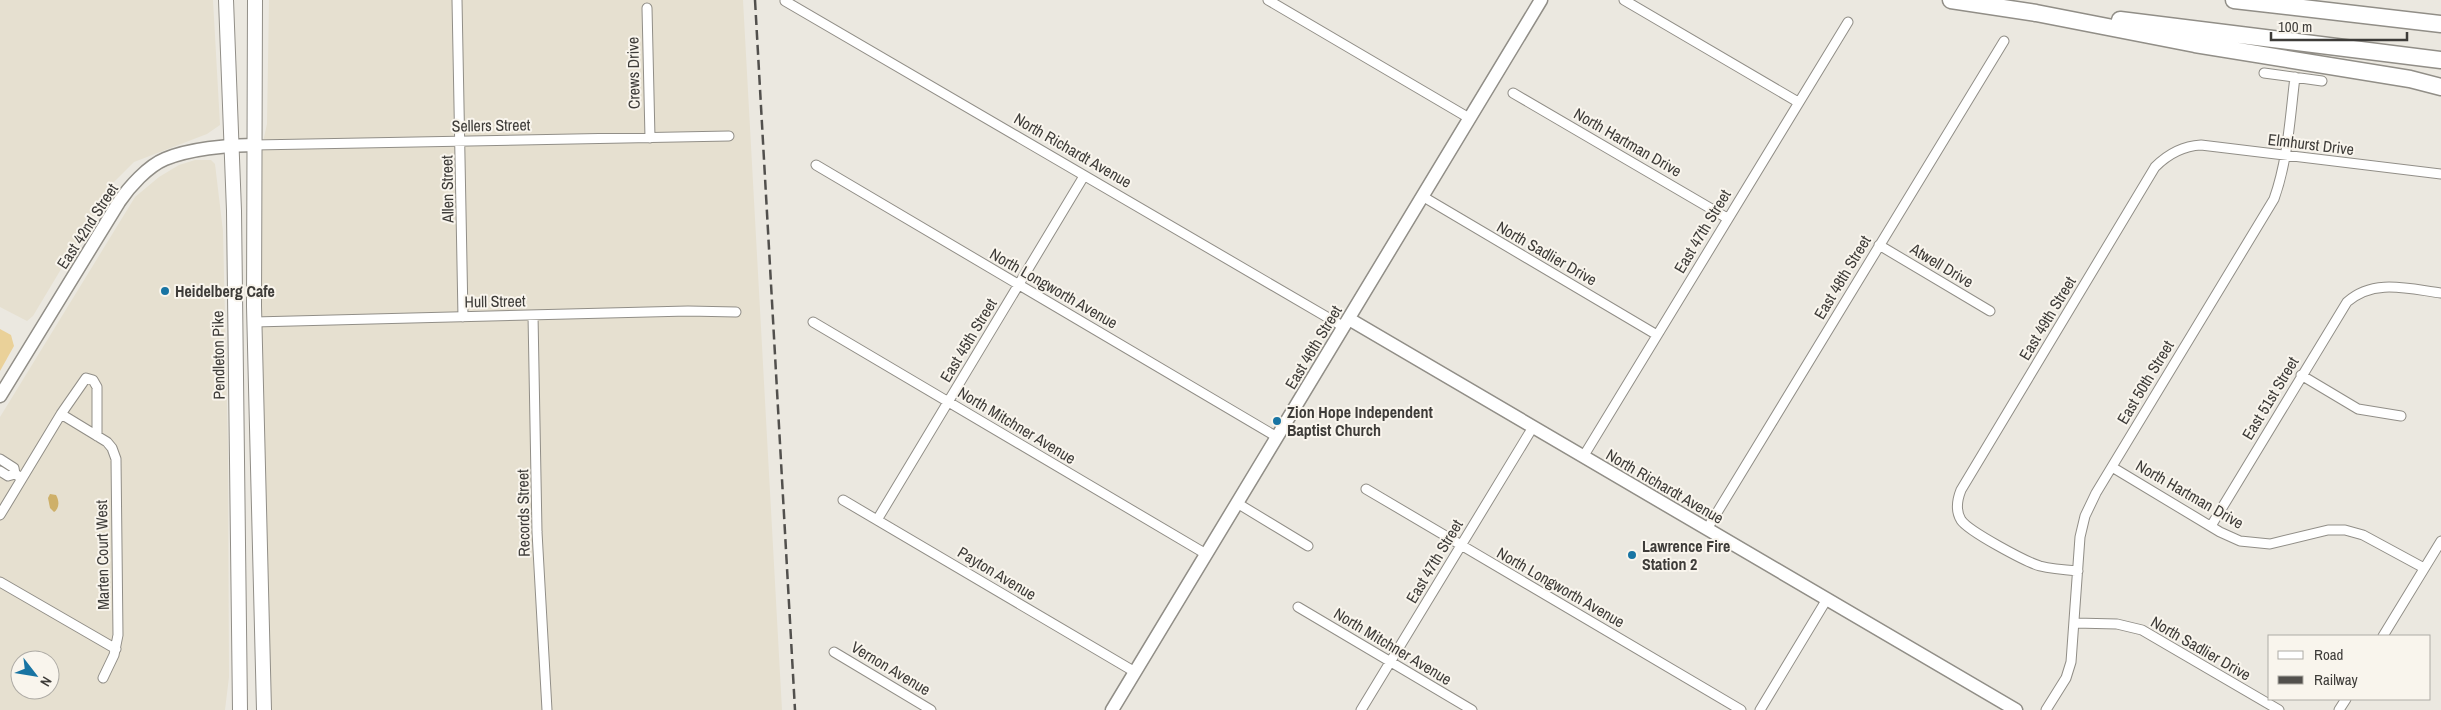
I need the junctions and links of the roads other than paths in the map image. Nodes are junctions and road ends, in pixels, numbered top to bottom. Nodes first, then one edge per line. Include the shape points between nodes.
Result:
1 (226, 0) edge
2 (254, 0) edge
3 (457, 0) edge
4 (1268, 0) edge
5 (1541, 0) edge
6 (1624, 0) edge
7 (1951, 0) edge
8 (2234, 0) edge
9 (785, 1) edge
10 (647, 8) dead end
11 (2036, 13) junction
12 (1848, 22) dead end
13 (2441, 24) edge
14 (2004, 41) dead end
15 (2441, 60) edge
16 (2264, 73) dead end
17 (2295, 77) junction
18 (2322, 81) dead end
19 (2441, 87) edge
20 (1513, 93) dead end
21 (1798, 102) junction
22 (1469, 118) junction
23 (729, 136) dead end
24 (650, 138) junction
25 (461, 140) junction
26 (232, 145) junction
27 (254, 145) junction
28 (2178, 150) joint
29 (2285, 156) junction
30 (816, 165) dead end
31 (2441, 174) edge
32 (1084, 176) junction
33 (1422, 196) junction
34 (1727, 218) junction
35 (1879, 245) junction
36 (1019, 285) junction
37 (2441, 293) edge
38 (1990, 311) dead end
39 (736, 312) dead end
40 (533, 315) junction
41 (463, 317) junction
42 (254, 322) junction
43 (813, 322) dead end
44 (1346, 323) junction
45 (1657, 335) junction
46 (2301, 375) junction
47 (0, 396) edge
48 (948, 402) junction
49 (61, 414) junction
50 (2401, 416) dead end
51 (1533, 427) junction
52 (98, 436) junction
53 (1277, 437) junction
54 (1583, 457) junction
55 (0, 459) edge
56 (2112, 467) junction
57 (0, 471) edge
58 (18, 476) junction
59 (1366, 489) dead end
60 (843, 500) dead end
61 (1237, 503) junction
62 (0, 515) edge
63 (877, 520) junction
64 (2211, 526) junction
65 (1707, 529) junction
66 (2441, 541) edge
67 (1308, 546) dead end
68 (1460, 546) junction
69 (1206, 554) junction
70 (2424, 568) junction
71 (2078, 571) junction
72 (0, 582) edge
73 (1827, 599) junction
74 (1298, 607) dead end
75 (2075, 623) junction
76 (2384, 635) edge
77 (116, 649) junction
78 (834, 652) dead end
79 (1390, 662) junction
80 (1135, 672) junction
81 (103, 678) dead end
82 (240, 710) edge
83 (264, 710) edge
84 (547, 710) edge
85 (931, 710) edge
86 (1112, 710) edge
87 (1361, 710) edge
88 (1472, 710) edge
89 (1740, 710) edge
90 (1760, 710) edge
91 (2016, 710) edge
92 (2046, 710) edge
93 (2279, 710) edge

1 - 26 main road, Pendleton Pike
2 - 27 main road
3 - 25 street, Allen Street
4 - 22 street
5 - 22 street, East 46th Street
6 - 21 street
7 - 11 highway
8 - 13 highway
9 - 32 street, North Richardt Avenue
10 - 24 street, Crews Drive
11 - 15 highway via 2146,23
11 - 19 highway
12 - 21 street, East 47th Street
14 - 35 street, East 48th Street
16 - 17 street
17 - 18 street
17 - 29 street, East 50th Street
20 - 34 street, North Hartman Drive
21 - 34 street, East 47th Street
22 - 33 street, East 46th Street
23 - 24 street, Sellers Street
24 - 25 street, Sellers Street
25 - 27 street, Sellers Street
25 - 41 street, Allen Street
26 - 27 street, East 42nd Street
26 - 47 street, East 42nd Street via 164,159 143,175 110,215
26 - 82 main road, Pendleton Pike
27 - 42 main road
28 - 29 street, Elmhurst Drive via 2204,146
28 - 71 street, East 49th Street via 2156,167 1961,490 1957,503 1958,512 1967,527 2026,561 2043,567
29 - 31 street, Elmhurst Drive
29 - 56 street, East 50th Street via 2274,198
30 - 36 street, North Longworth Avenue
32 - 36 street, East 45th Street
32 - 44 street, North Richardt Avenue
33 - 44 street, East 46th Street
33 - 45 street, North Sadlier Drive
34 - 45 street, East 47th Street
35 - 38 street, Atwell Drive
35 - 65 street, East 48th Street
36 - 48 street, East 45th Street
36 - 53 street, North Longworth Avenue
37 - 46 street, East 51st Street via 2385,286 2362,292 2344,306
39 - 40 street, Hull Street
40 - 41 street, Hull Street
40 - 84 street, Records Street via 537,532
41 - 42 street, Hull Street
42 - 83 main road
43 - 48 street, North Mitchner Avenue
44 - 51 street, North Richardt Avenue
44 - 53 street, East 46th Street
45 - 54 street, East 47th Street
46 - 50 street via 2358,408
46 - 64 street, East 51st Street
48 - 63 street, East 45th Street
48 - 69 street, North Mitchner Avenue
49 - 52 street, Marten Court West
49 - 52 street via 82,381 94,381 98,387
49 - 58 street
51 - 54 street, North Richardt Avenue
51 - 68 street, East 47th Street
52 - 77 street, Marten Court West via 111,447 116,459 119,625
53 - 61 street, East 46th Street
54 - 65 street, North Richardt Avenue
55 - 58 street via 14,468
56 - 64 street, North Hartman Drive
56 - 71 street, East 50th Street via 2085,516
57 - 58 street via 8,476
58 - 62 street
59 - 68 street, North Longworth Avenue
60 - 63 street, Payton Avenue
61 - 67 street
61 - 69 street, East 46th Street
63 - 80 street, Payton Avenue
64 - 70 street, North Hartman Drive via 2240,541 2261,544 2278,544 2328,530 2346,530 2363,535
65 - 73 street, North Richardt Avenue
66 - 70 street
68 - 79 street, East 47th Street
68 - 89 street, North Longworth Avenue
69 - 80 street, East 46th Street
70 - 76 street
71 - 75 street, East 50th Street
72 - 77 street
73 - 90 street
73 - 91 street, North Richardt Avenue
74 - 79 street, North Mitchner Avenue
75 - 92 street, East 50th Street via 2069,670
75 - 93 street, North Sadlier Drive via 2117,624 2142,630
77 - 81 street, Marten Court West
78 - 85 street, Vernon Avenue
79 - 87 street, East 47th Street
79 - 88 street, North Mitchner Avenue
80 - 86 street, East 46th Street

